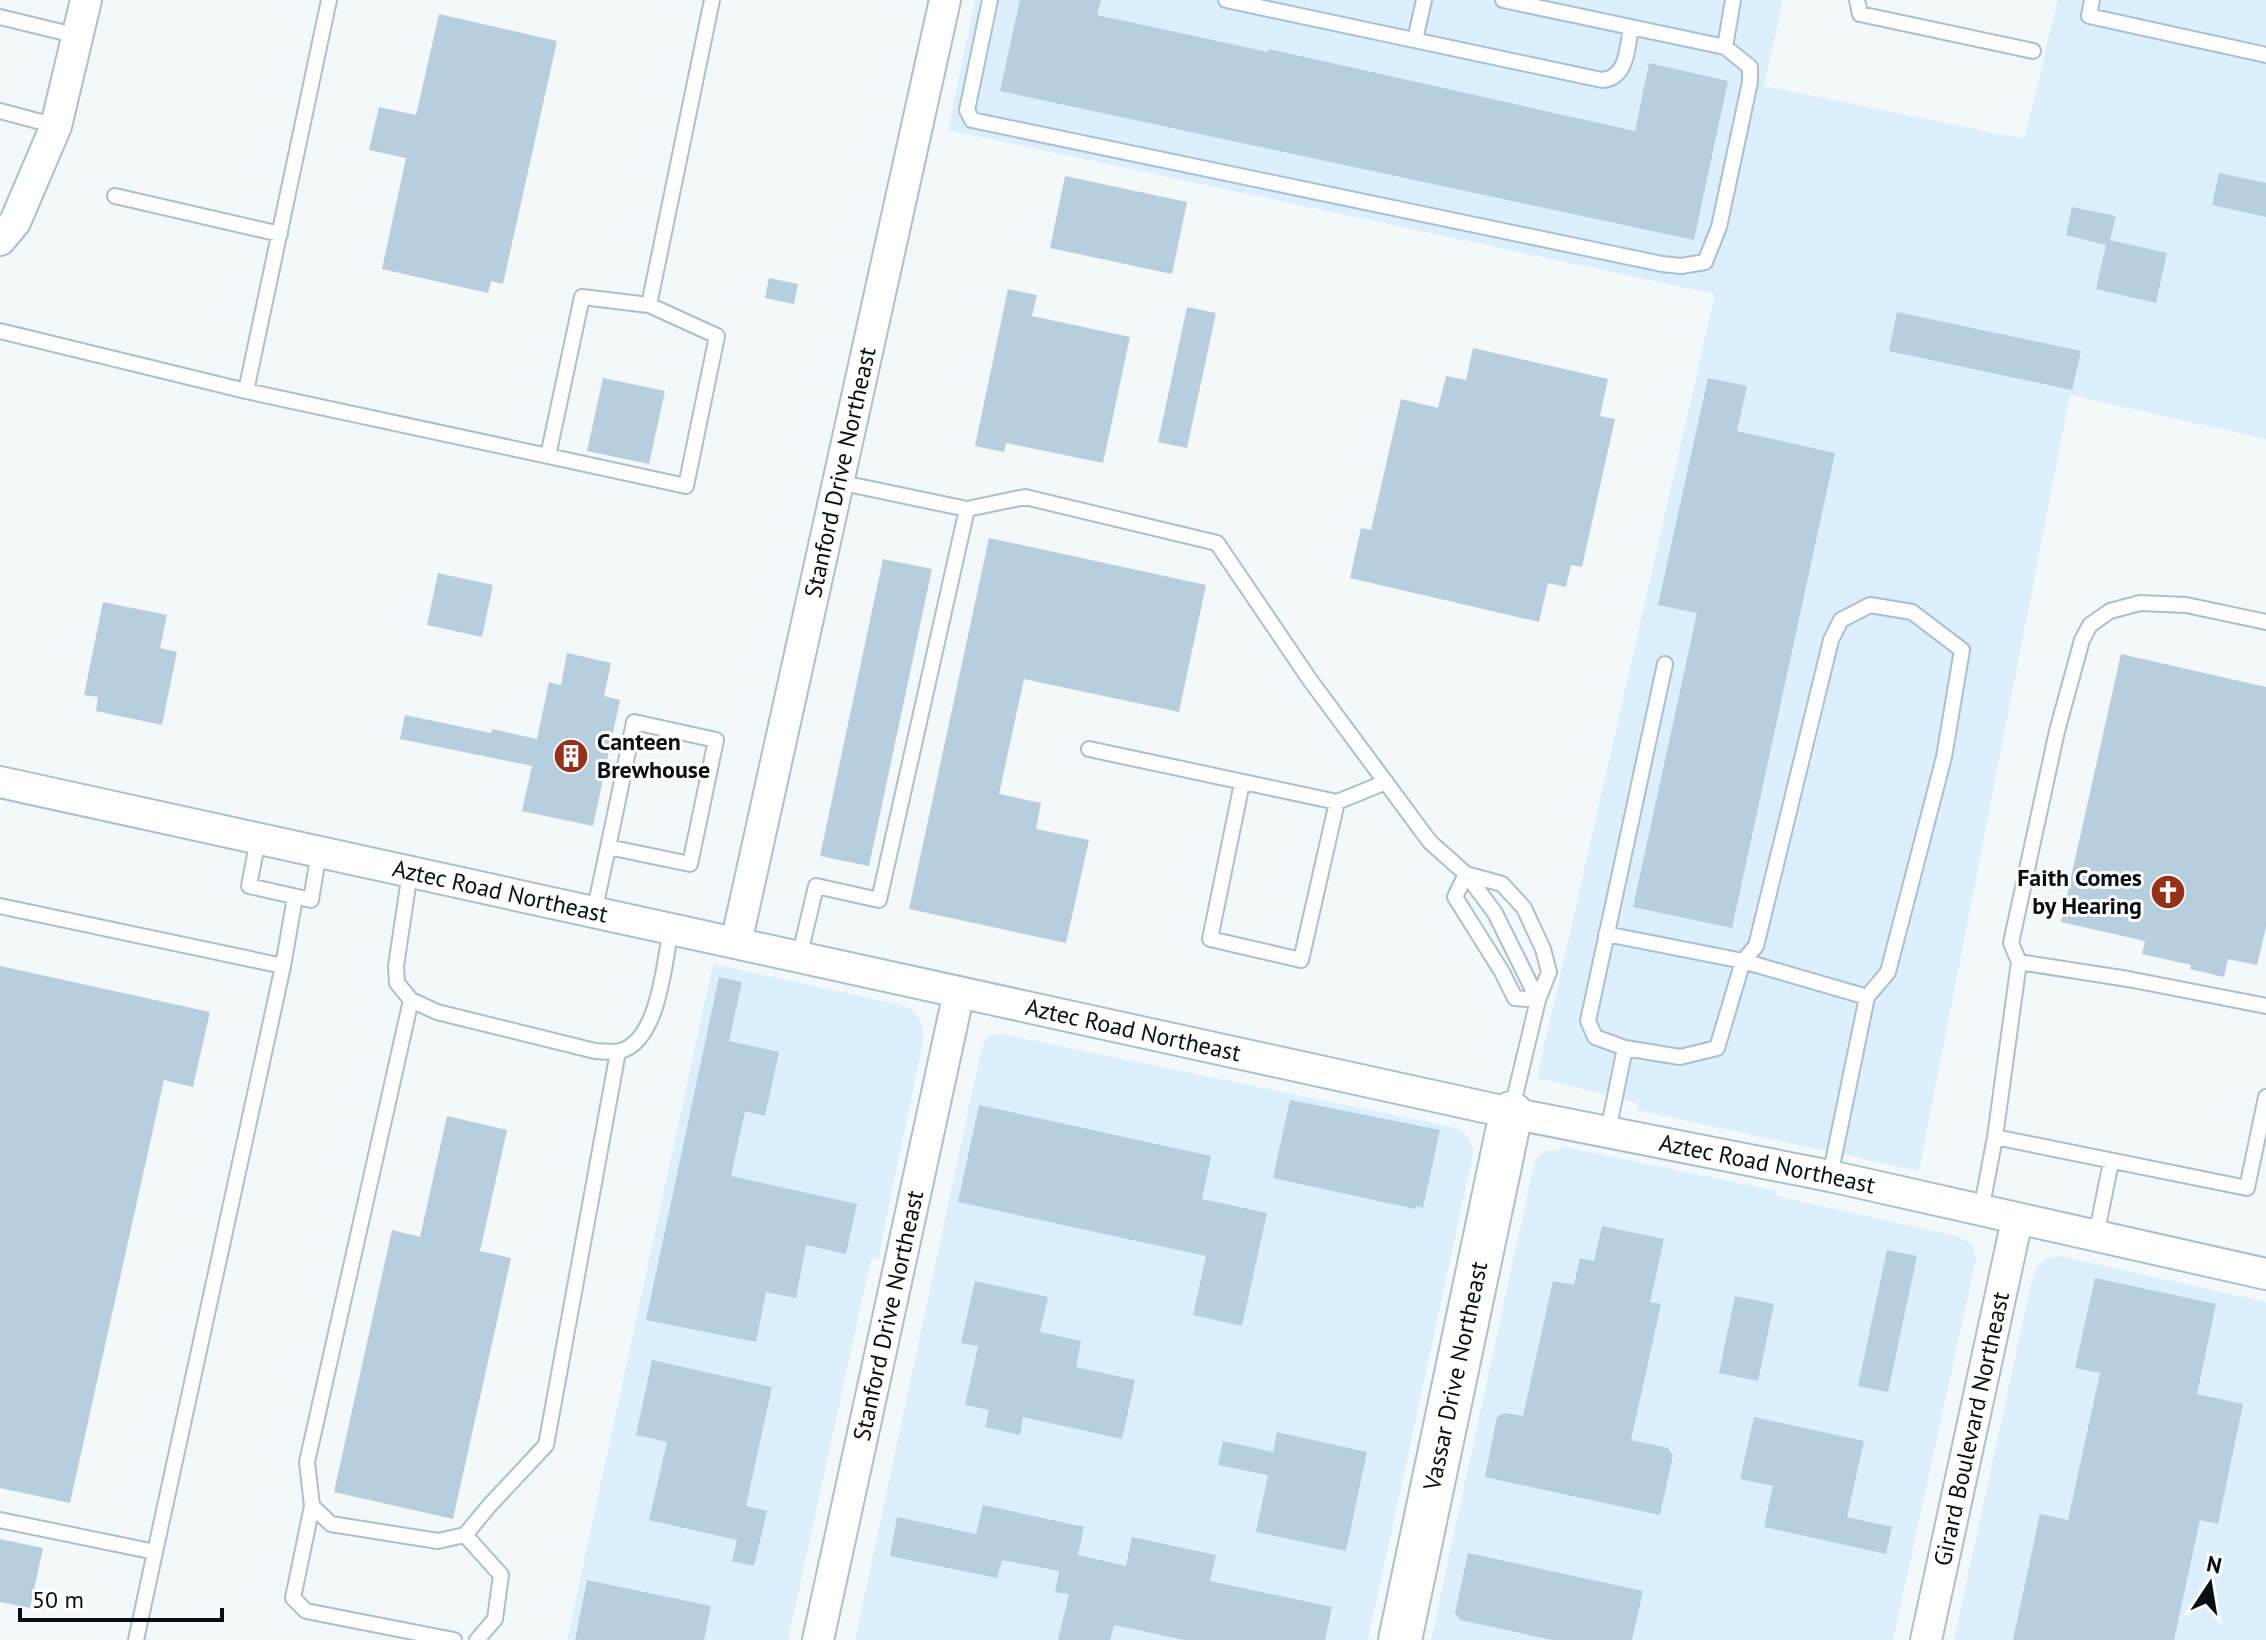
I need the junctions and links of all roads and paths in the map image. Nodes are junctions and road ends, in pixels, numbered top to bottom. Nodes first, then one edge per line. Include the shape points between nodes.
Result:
1 (86, 0) edge
2 (329, 0) edge
3 (712, 0) edge
4 (945, 0) edge
5 (990, 0) edge
6 (1226, 0) edge
7 (1424, 0) edge
8 (1503, 0) edge
9 (1733, 0) edge
10 (1857, 0) edge
11 (2092, 0) edge
12 (0, 17) edge
13 (1631, 27) junction
14 (78, 36) junction
15 (1415, 40) junction
16 (1725, 47) junction
17 (2033, 51) dead end
18 (2266, 55) edge
19 (0, 111) edge
20 (56, 126) junction
21 (115, 196) dead end
22 (280, 234) junction
23 (0, 240) edge
24 (649, 305) junction
25 (0, 331) edge
26 (246, 391) junction
27 (548, 456) junction
28 (838, 482) junction
29 (967, 509) junction
30 (2266, 622) edge
31 (1665, 664) dead end
32 (1089, 749) dead end
33 (0, 782) edge
34 (1386, 782) junction
35 (1242, 783) junction
36 (1337, 802) junction
37 (258, 839) junction
38 (608, 847) junction
39 (319, 852) junction
40 (410, 872) junction
41 (1466, 874) junction
42 (295, 897) junction
43 (0, 906) edge
44 (594, 912) junction
45 (671, 929) junction
46 (1606, 934) junction
47 (736, 943) junction
48 (799, 958) junction
49 (1743, 961) junction
50 (2019, 962) junction
51 (283, 966) junction
52 (959, 992) junction
53 (1867, 997) junction
54 (411, 1000) junction
55 (1538, 1000) junction
56 (2266, 1006) edge
57 (1625, 1048) junction
58 (618, 1052) junction
59 (2266, 1097) edge
60 (1511, 1113) junction
61 (1608, 1131) junction
62 (1995, 1137) junction
63 (2111, 1162) junction
64 (1830, 1176) junction
65 (1981, 1212) junction
66 (2017, 1220) junction
67 (2096, 1236) junction
68 (2266, 1274) edge
69 (312, 1506) junction
70 (0, 1520) edge
71 (465, 1535) junction
72 (155, 1552) junction
73 (136, 1640) edge
74 (454, 1640) edge
75 (477, 1640) edge
76 (818, 1640) edge
77 (1400, 1640) edge
78 (1926, 1640) edge

1 - 14 street
2 - 22 lane
3 - 24 lane
4 - 28 street, Stanford Drive Northeast
5 - 16 lane via 967,110 972,120 1681,266 1705,262 1711,251 1750,82 1750,67
6 - 15 lane
7 - 15 lane
8 - 13 lane
9 - 16 lane
10 - 17 lane via 1860,14
11 - 18 lane via 2089,16
12 - 14 lane
13 - 15 lane via 1620,72 1602,80
13 - 16 lane
14 - 20 street
19 - 20 lane
20 - 23 street via 15,222
21 - 22 lane
22 - 26 lane
24 - 27 lane via 582,297
24 - 27 lane via 717,336 686,486
25 - 26 lane
26 - 27 lane
28 - 29 lane
28 - 47 street, Stanford Drive Northeast
29 - 34 lane via 1025,497 1217,543
29 - 48 lane via 879,900 816,886
30 - 50 lane via 2186,605 2140,603 2110,611 2090,625 2057,731 2011,943
31 - 46 lane
32 - 35 lane
33 - 37 street, Aztec Road Northeast
34 - 36 lane
34 - 41 lane via 1430,842
35 - 36 lane
35 - 36 lane via 1210,939 1301,960
37 - 39 street, Aztec Road Northeast
37 - 42 lane via 249,886
38 - 38 lane via 634,722 716,740 690,864
38 - 44 lane
39 - 40 street, Aztec Road Northeast
39 - 42 lane via 311,900
40 - 44 street, Aztec Road Northeast
40 - 54 lane via 396,966 397,983
41 - 55 lane via 1495,913
41 - 55 lane via 1455,897 1515,998
41 - 55 lane via 1502,884 1524,908 1549,972
42 - 51 lane
43 - 51 lane
44 - 45 street, Aztec Road Northeast
45 - 47 street, Aztec Road Northeast
45 - 58 lane via 646,1031
46 - 49 lane
46 - 57 lane via 1588,1021 1595,1037
47 - 48 street, Aztec Road Northeast
48 - 52 street, Aztec Road Northeast
49 - 53 lane
49 - 53 lane via 1756,946 1831,640 1841,620 1870,605 1912,612 1962,650 1944,757 1888,972
49 - 57 lane via 1717,1048 1680,1057
50 - 56 lane
50 - 62 lane
51 - 72 lane
52 - 60 street, Aztec Road Northeast
52 - 76 street, Stanford Drive Northeast
53 - 64 lane
54 - 58 lane via 437,1012
54 - 69 lane via 307,1462
55 - 60 lane
57 - 61 lane
58 - 71 lane via 546,1445
59 - 63 lane via 2247,1188
60 - 61 street, Aztec Road Northeast
60 - 77 street, Vassar Drive Northeast
61 - 64 street, Aztec Road Northeast
62 - 63 lane
62 - 65 lane
63 - 67 lane
64 - 65 street, Aztec Road Northeast
65 - 66 street, Aztec Road Northeast
66 - 67 street, Aztec Road Northeast
66 - 78 street, Girard Boulevard Northeast
67 - 68 street, Aztec Road Northeast
69 - 71 lane via 331,1524 438,1541
69 - 74 lane via 293,1598 306,1611
70 - 72 lane
71 - 75 lane via 501,1575 495,1619
72 - 73 lane

